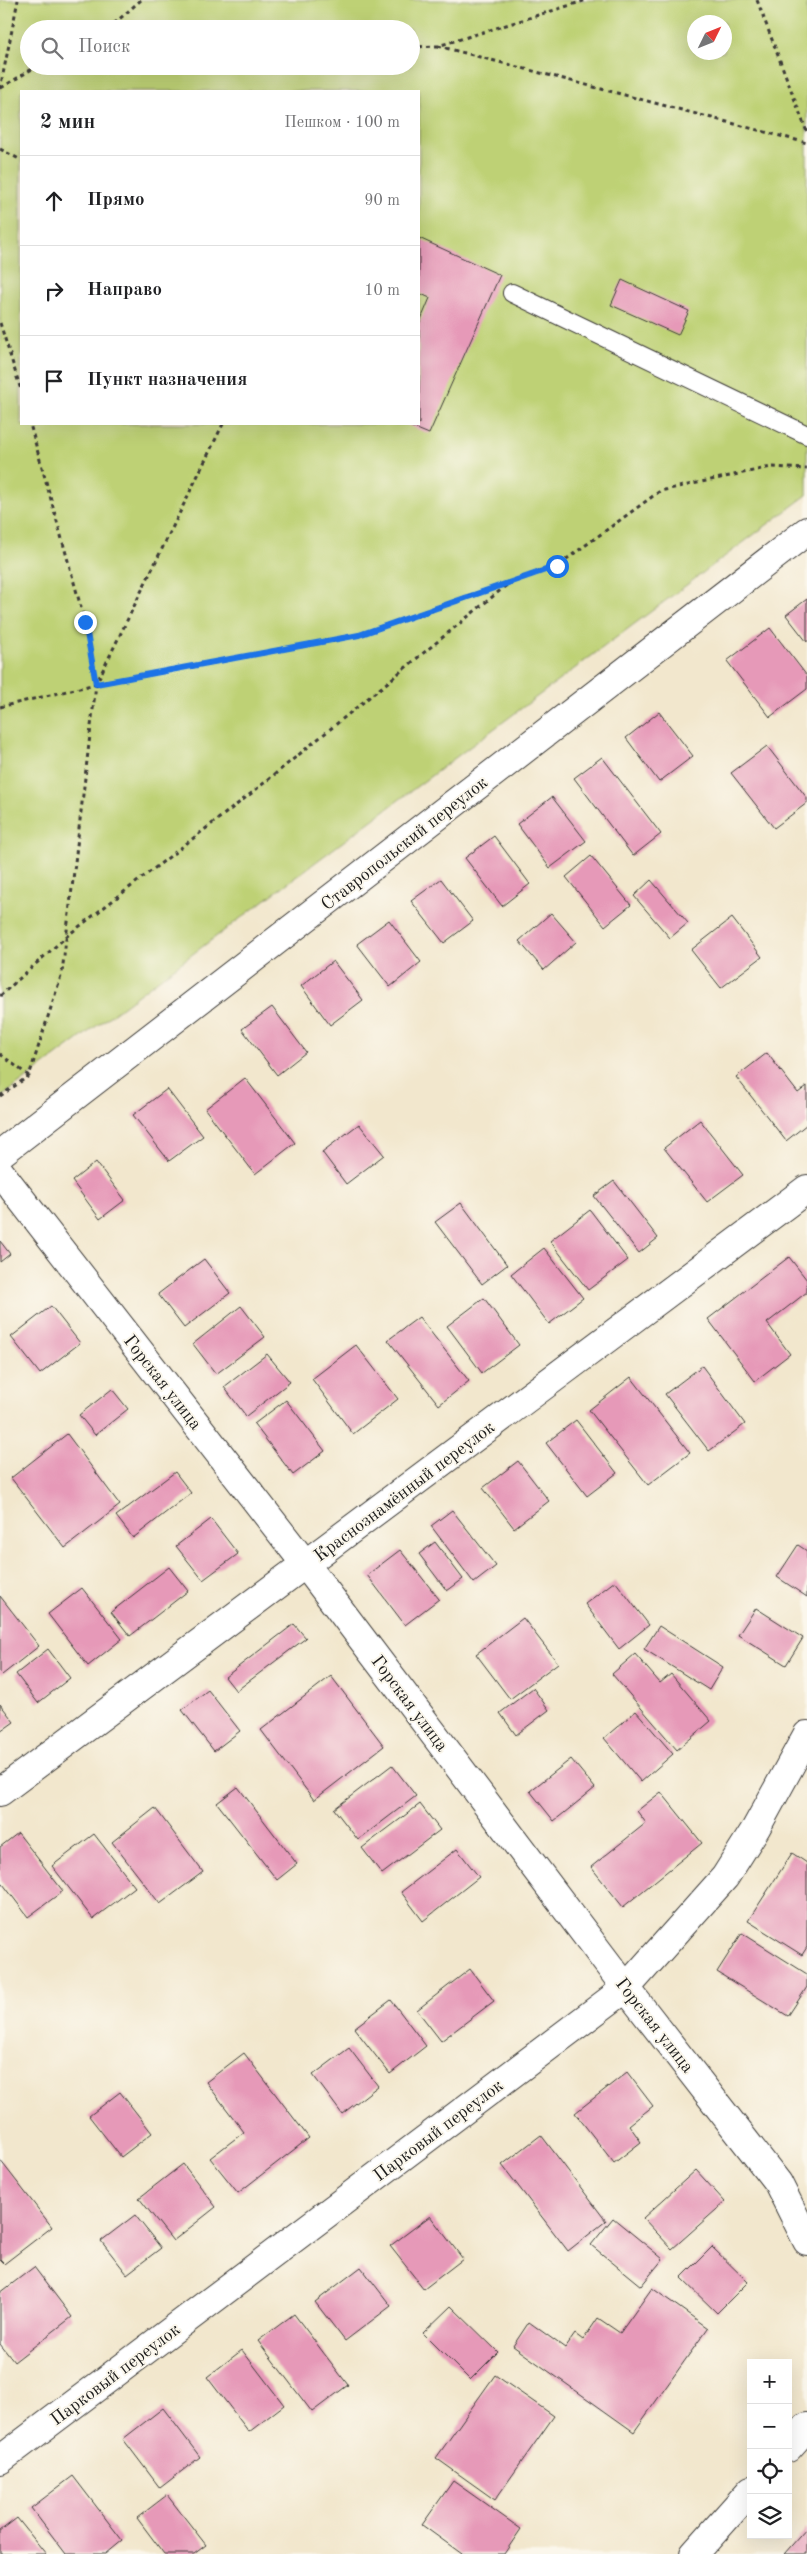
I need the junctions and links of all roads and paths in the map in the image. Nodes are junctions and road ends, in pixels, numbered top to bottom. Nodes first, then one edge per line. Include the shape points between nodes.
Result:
1 (18, 0) edge
2 (141, 0) edge
3 (587, 0) edge
4 (757, 0) edge
5 (118, 20) edge
6 (438, 46) junction
7 (420, 47) edge
8 (23, 75) edge
9 (0, 89) edge
10 (807, 132) edge
11 (807, 143) edge
12 (0, 149) edge
13 (20, 159) edge
14 (512, 293) dead end
15 (0, 323) edge
16 (20, 387) edge
17 (30, 425) edge
18 (223, 425) edge
19 (807, 435) edge
20 (807, 469) edge
21 (807, 531) edge
22 (511, 582) junction
23 (96, 684) junction
24 (0, 707) edge
25 (67, 936) junction
26 (0, 996) edge
27 (0, 1054) edge
28 (29, 1076) junction
29 (0, 1096) edge
30 (0, 1154) edge
31 (0, 1172) edge
32 (807, 1189) edge
33 (306, 1565) junction
34 (807, 1735) edge
35 (0, 1792) edge
36 (626, 1988) junction
37 (807, 2241) edge
38 (807, 2428) edge
39 (792, 2444) edge
40 (0, 2460) edge
41 (747, 2494) edge
42 (694, 2554) edge

1 - 9 path
2 - 5 path
3 - 6 path
4 - 10 path
6 - 7 path
6 - 11 path
8 - 9 path
12 - 13 path
14 - 19 lane
15 - 16 path
17 - 23 path via 85,622
18 - 23 path
20 - 22 path via 771,467 660,491 557,566
21 - 30 street, Ставропольский переулок
22 - 23 path via 359,635
22 - 25 path via 253,792
23 - 24 path
23 - 25 path
25 - 26 path
25 - 28 path via 62,973
27 - 28 path
28 - 29 path
31 - 33 street, Горская улица
32 - 33 street, Краснознамённый переулок
33 - 35 street, Краснознамённый переулок
33 - 36 street, Горская улица
34 - 36 street, Парковый переулок via 725,1877
36 - 37 street, Горская улица via 778,2184
36 - 40 street, Парковый переулок
38 - 39 street
41 - 42 street

